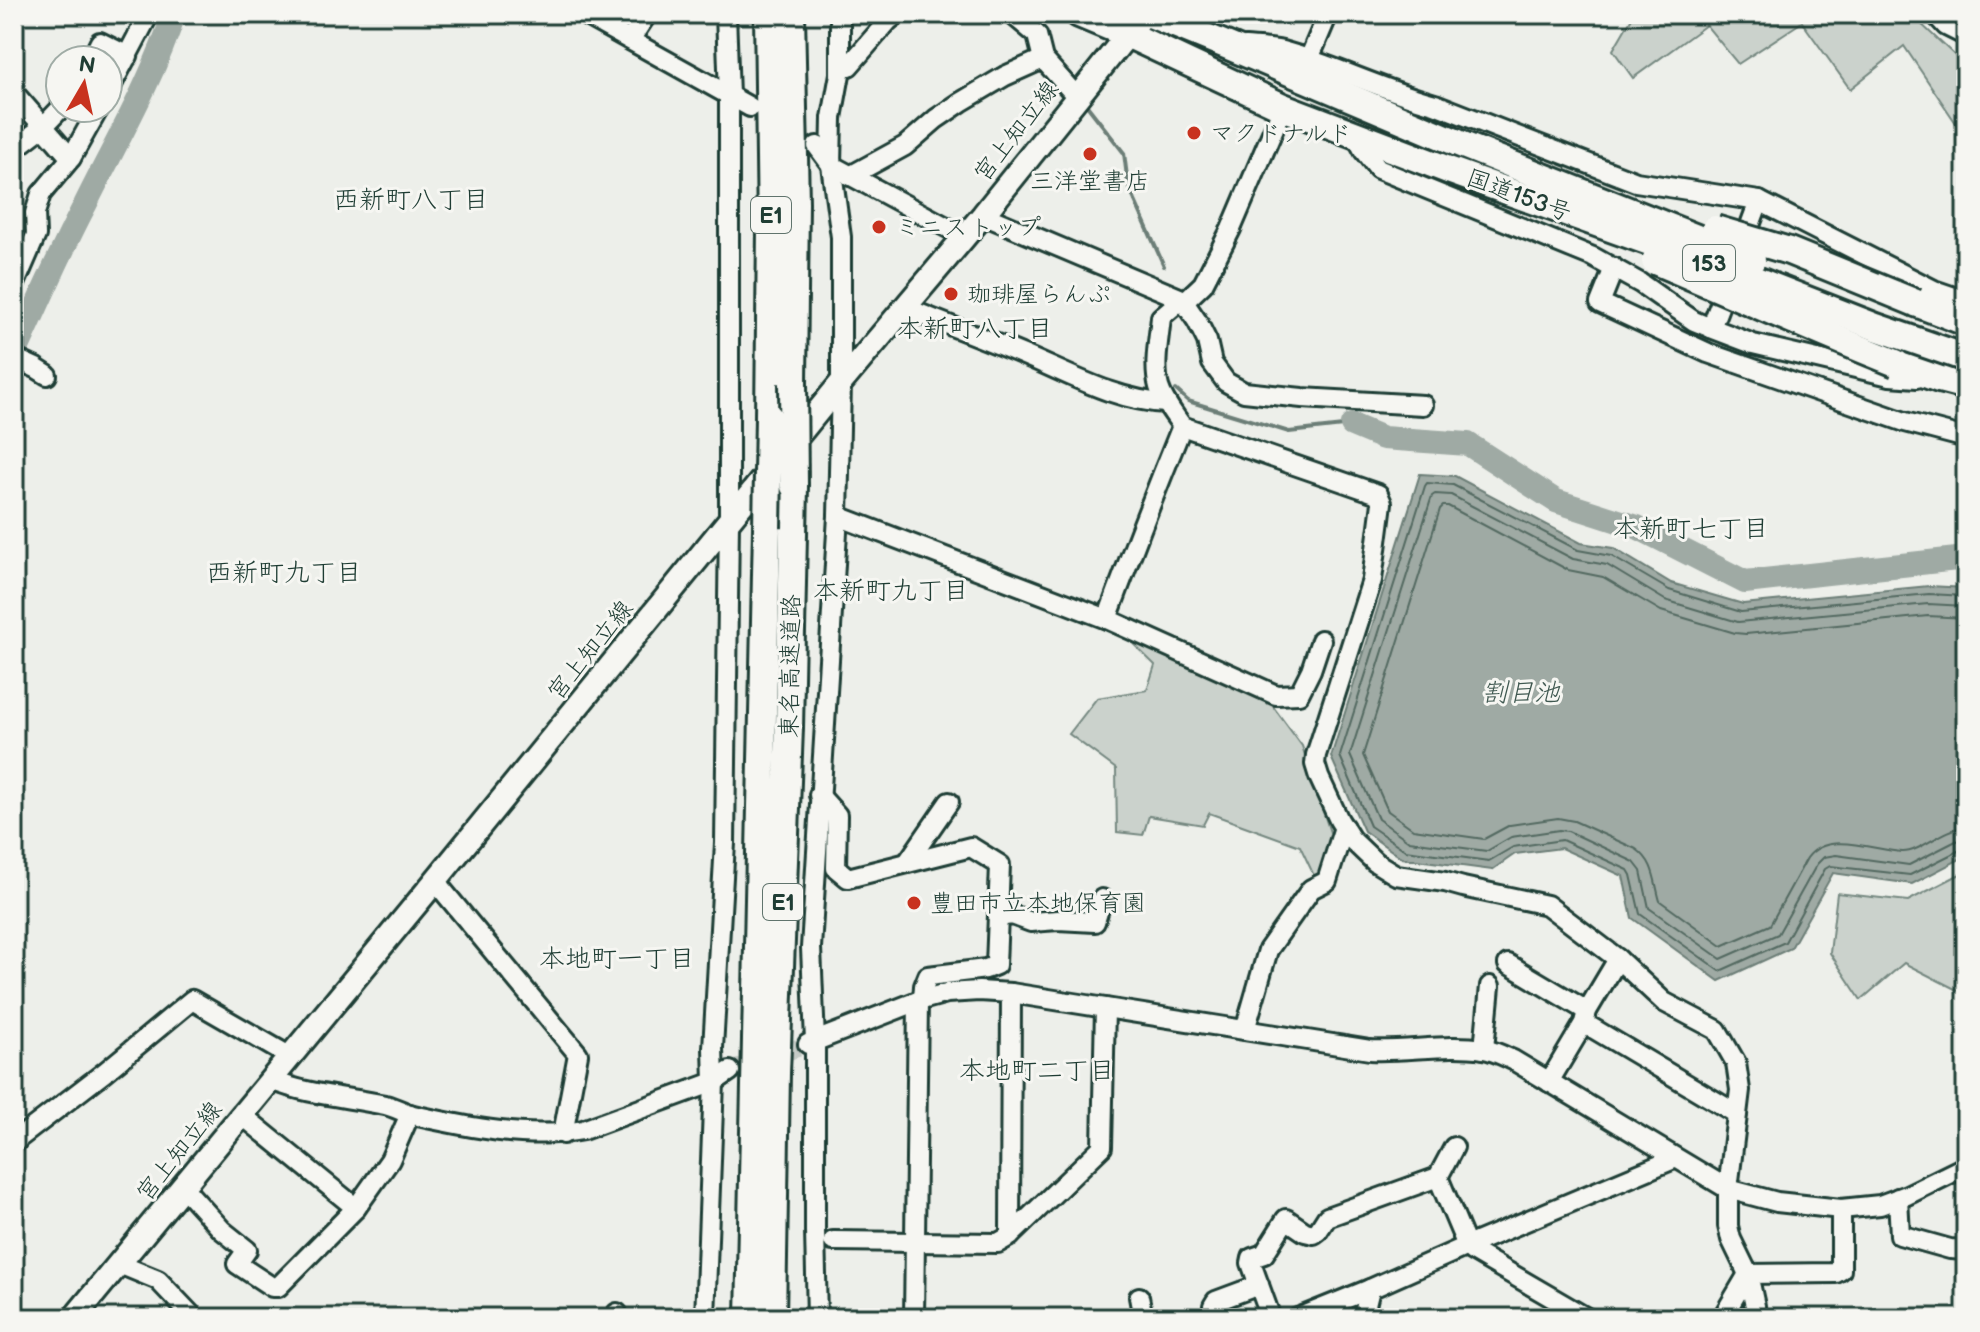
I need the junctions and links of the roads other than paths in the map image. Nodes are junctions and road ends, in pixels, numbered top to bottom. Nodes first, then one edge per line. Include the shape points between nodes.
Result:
1 (149, 14) edge
2 (583, 14) edge
3 (647, 14) edge
4 (726, 14) edge
5 (768, 14) edge
6 (791, 14) edge
7 (840, 14) edge
8 (897, 14) edge
9 (1012, 14) edge
10 (1079, 14) edge
11 (1147, 14) edge
12 (1328, 14) edge
13 (1935, 14) edge
14 (1127, 34) junction
15 (1966, 36) edge
16 (630, 40) junction
17 (1226, 45) junction
18 (124, 54) edge
19 (128, 56) junction
20 (1043, 59) junction
21 (1309, 59) junction
22 (124, 63) edge
23 (840, 66) junction
24 (14, 93) edge
25 (729, 95) junction
26 (1077, 97) junction
27 (750, 107) dead end
28 (1283, 107) junction
29 (90, 124) edge
30 (44, 126) junction
31 (1355, 134) junction
32 (1458, 143) junction
33 (817, 146) dead end
34 (14, 149) edge
35 (71, 158) junction
36 (831, 165) junction
37 (1451, 171) junction
38 (850, 176) junction
39 (1759, 201) junction
40 (983, 215) junction
41 (965, 237) junction
42 (1614, 268) junction
43 (14, 286) edge
44 (1182, 301) junction
45 (1966, 301) edge
46 (905, 308) junction
47 (1966, 322) edge
48 (1711, 328) junction
49 (1966, 342) edge
50 (14, 358) edge
51 (1966, 358) edge
52 (42, 371) dead end
53 (1939, 379) junction
54 (841, 383) junction
55 (1966, 386) edge
56 (1166, 403) junction
57 (1423, 405) dead end
58 (1182, 426) junction
59 (1966, 438) edge
60 (838, 516) junction
61 (729, 521) junction
62 (1107, 619) junction
63 (1321, 640) dead end
64 (819, 795) junction
65 (949, 802) dead end
66 (1344, 827) junction
67 (907, 863) junction
68 (435, 881) junction
69 (1102, 899) dead end
70 (998, 917) junction
71 (782, 938) junction
72 (1618, 959) junction
73 (1508, 964) dead end
74 (1490, 986) dead end
75 (1011, 993) junction
76 (920, 1000) junction
77 (1105, 1008) junction
78 (1586, 1017) junction
79 (1245, 1030) junction
80 (809, 1044) junction
81 (1484, 1049) junction
82 (289, 1056) junction
83 (722, 1076) junction
84 (271, 1080) junction
85 (1549, 1082) junction
86 (410, 1114) junction
87 (1737, 1114) junction
88 (242, 1115) junction
89 (563, 1134) junction
90 (14, 1144) edge
91 (1454, 1147) dead end
92 (1674, 1159) junction
93 (1966, 1166) edge
94 (1438, 1177) junction
95 (184, 1188) junction
96 (1728, 1189) junction
97 (1898, 1198) junction
98 (356, 1208) junction
99 (1841, 1209) junction
100 (1010, 1236) junction
101 (833, 1241) dead end
102 (915, 1243) junction
103 (1467, 1246) junction
104 (1966, 1250) edge
105 (119, 1264) junction
106 (1748, 1274) junction
107 (1259, 1285) junction
108 (1370, 1289) junction
109 (1139, 1297) dead end
110 (191, 1317) edge
111 (74, 1318) edge
112 (705, 1318) edge
113 (750, 1318) edge
114 (772, 1318) edge
115 (787, 1318) edge
116 (817, 1318) edge
117 (914, 1318) edge
118 (1143, 1318) edge
119 (1218, 1318) edge
120 (1271, 1318) edge
121 (1298, 1318) edge
122 (1363, 1318) edge
123 (1587, 1318) edge
124 (1722, 1318) edge
125 (1756, 1318) edge

1 - 19 street
2 - 16 street
3 - 16 street
4 - 25 street
5 - 113 highway, 東名高速道路 / E1, bridge via 769,417
6 - 71 highway, 東名高速道路 / E1, bridge via 794,486
7 - 23 street
8 - 23 street via 849,66
9 - 20 street via 1037,35
10 - 14 highway, 国道153号 / 153
11 - 14 main road, 宮上知立線
11 - 17 highway, 国道153号 / 153
12 - 21 street
13 - 15 street
14 - 26 main road, 宮上知立線
14 - 28 highway, 国道153号 / 153
16 - 25 street
17 - 21 street
17 - 32 highway, 国道153号 / 153
18 - 19 street
19 - 22 street
20 - 26 street
20 - 38 street via 961,102 905,146
21 - 39 street via 1636,182
23 - 36 street
24 - 30 street
25 - 27 street
25 - 61 street
26 - 40 main road, 宮上知立線
28 - 31 highway, 国道153号 / 153
28 - 44 street via 1203,284
29 - 35 street
30 - 34 street
30 - 35 street
31 - 37 highway, 国道153号 / 153
31 - 42 street via 1378,169
32 - 47 highway, 153, bridge via 1498,149 1650,210 1789,251
32 - 49 highway, 国道153号 / 153, bridge
33 - 36 street
35 - 43 street via 41,194 36,235
36 - 38 street
36 - 54 street via 841,237
37 - 51 highway, 国道153号 / 153, bridge
37 - 53 highway, 153, bridge via 1470,185
38 - 41 street
39 - 45 street via 1934,290
39 - 48 street
40 - 41 main road, 宮上知立線
40 - 44 street
41 - 46 main road, 宮上知立線
42 - 48 street
42 - 59 street via 1600,303 1708,353
44 - 56 street via 1161,317 1157,367
44 - 57 street via 1207,341 1212,363 1226,382 1244,392
46 - 54 main road, 宮上知立線
46 - 56 street via 1081,380 1144,402
48 - 53 street via 1753,344 1890,376
50 - 52 street
53 - 55 highway, 153
54 - 60 street
54 - 61 main road, 宮上知立線
56 - 58 street
58 - 62 street
58 - 66 street via 1378,494 1382,503 1372,580 1316,755 1319,777
60 - 62 street
60 - 64 street
61 - 68 main road, 宮上知立線
61 - 83 street via 725,843 713,1048
62 - 63 street via 1276,695 1299,694
64 - 67 street via 837,815 836,868 848,878
64 - 80 street
65 - 67 street
66 - 72 street via 1375,862 1396,875 1547,905
66 - 79 street via 1327,881 1311,889 1268,950
67 - 70 street via 971,847 1000,865
68 - 82 main road, 宮上知立線
68 - 89 street via 578,1054
69 - 70 street via 1095,922
70 - 76 street via 996,965 928,976
71 - 114 highway, 東名高速道路 / E1
71 - 115 highway
72 - 78 street
72 - 87 street via 1664,1002 1717,1030 1736,1063
73 - 78 street
74 - 81 street
75 - 76 street via 947,993
75 - 77 street
75 - 100 street
76 - 80 street
76 - 102 street
77 - 79 street
77 - 100 street via 1102,1147
78 - 85 street
78 - 87 street
79 - 81 street via 1370,1050
80 - 116 street
81 - 85 street
82 - 84 main road, 宮上知立線
82 - 90 street via 192,1000
83 - 89 street via 597,1126
83 - 112 street
84 - 86 street
84 - 88 main road, 宮上知立線
85 - 92 street
86 - 89 street via 502,1131
86 - 98 street via 390,1160
87 - 96 street
88 - 95 main road, 宮上知立線
88 - 98 street
91 - 94 street
92 - 96 street
92 - 103 street
93 - 97 street
94 - 103 street
94 - 107 street via 1327,1217 1314,1234 1286,1219 1264,1254 1252,1258
95 - 98 street via 247,1250 237,1264 272,1287 278,1287
95 - 105 main road, 宮上知立線
96 - 99 street via 1777,1202
96 - 106 street via 1731,1239
97 - 99 street
97 - 104 street via 1900,1235
99 - 106 street via 1841,1270
100 - 102 street via 998,1243
101 - 102 street
102 - 117 street
103 - 108 street
103 - 123 street
105 - 110 street via 158,1280
105 - 111 main road, 宮上知立線
106 - 124 street
106 - 125 street
107 - 119 street via 1216,1301
107 - 120 street
108 - 121 street
108 - 122 street
109 - 118 street

